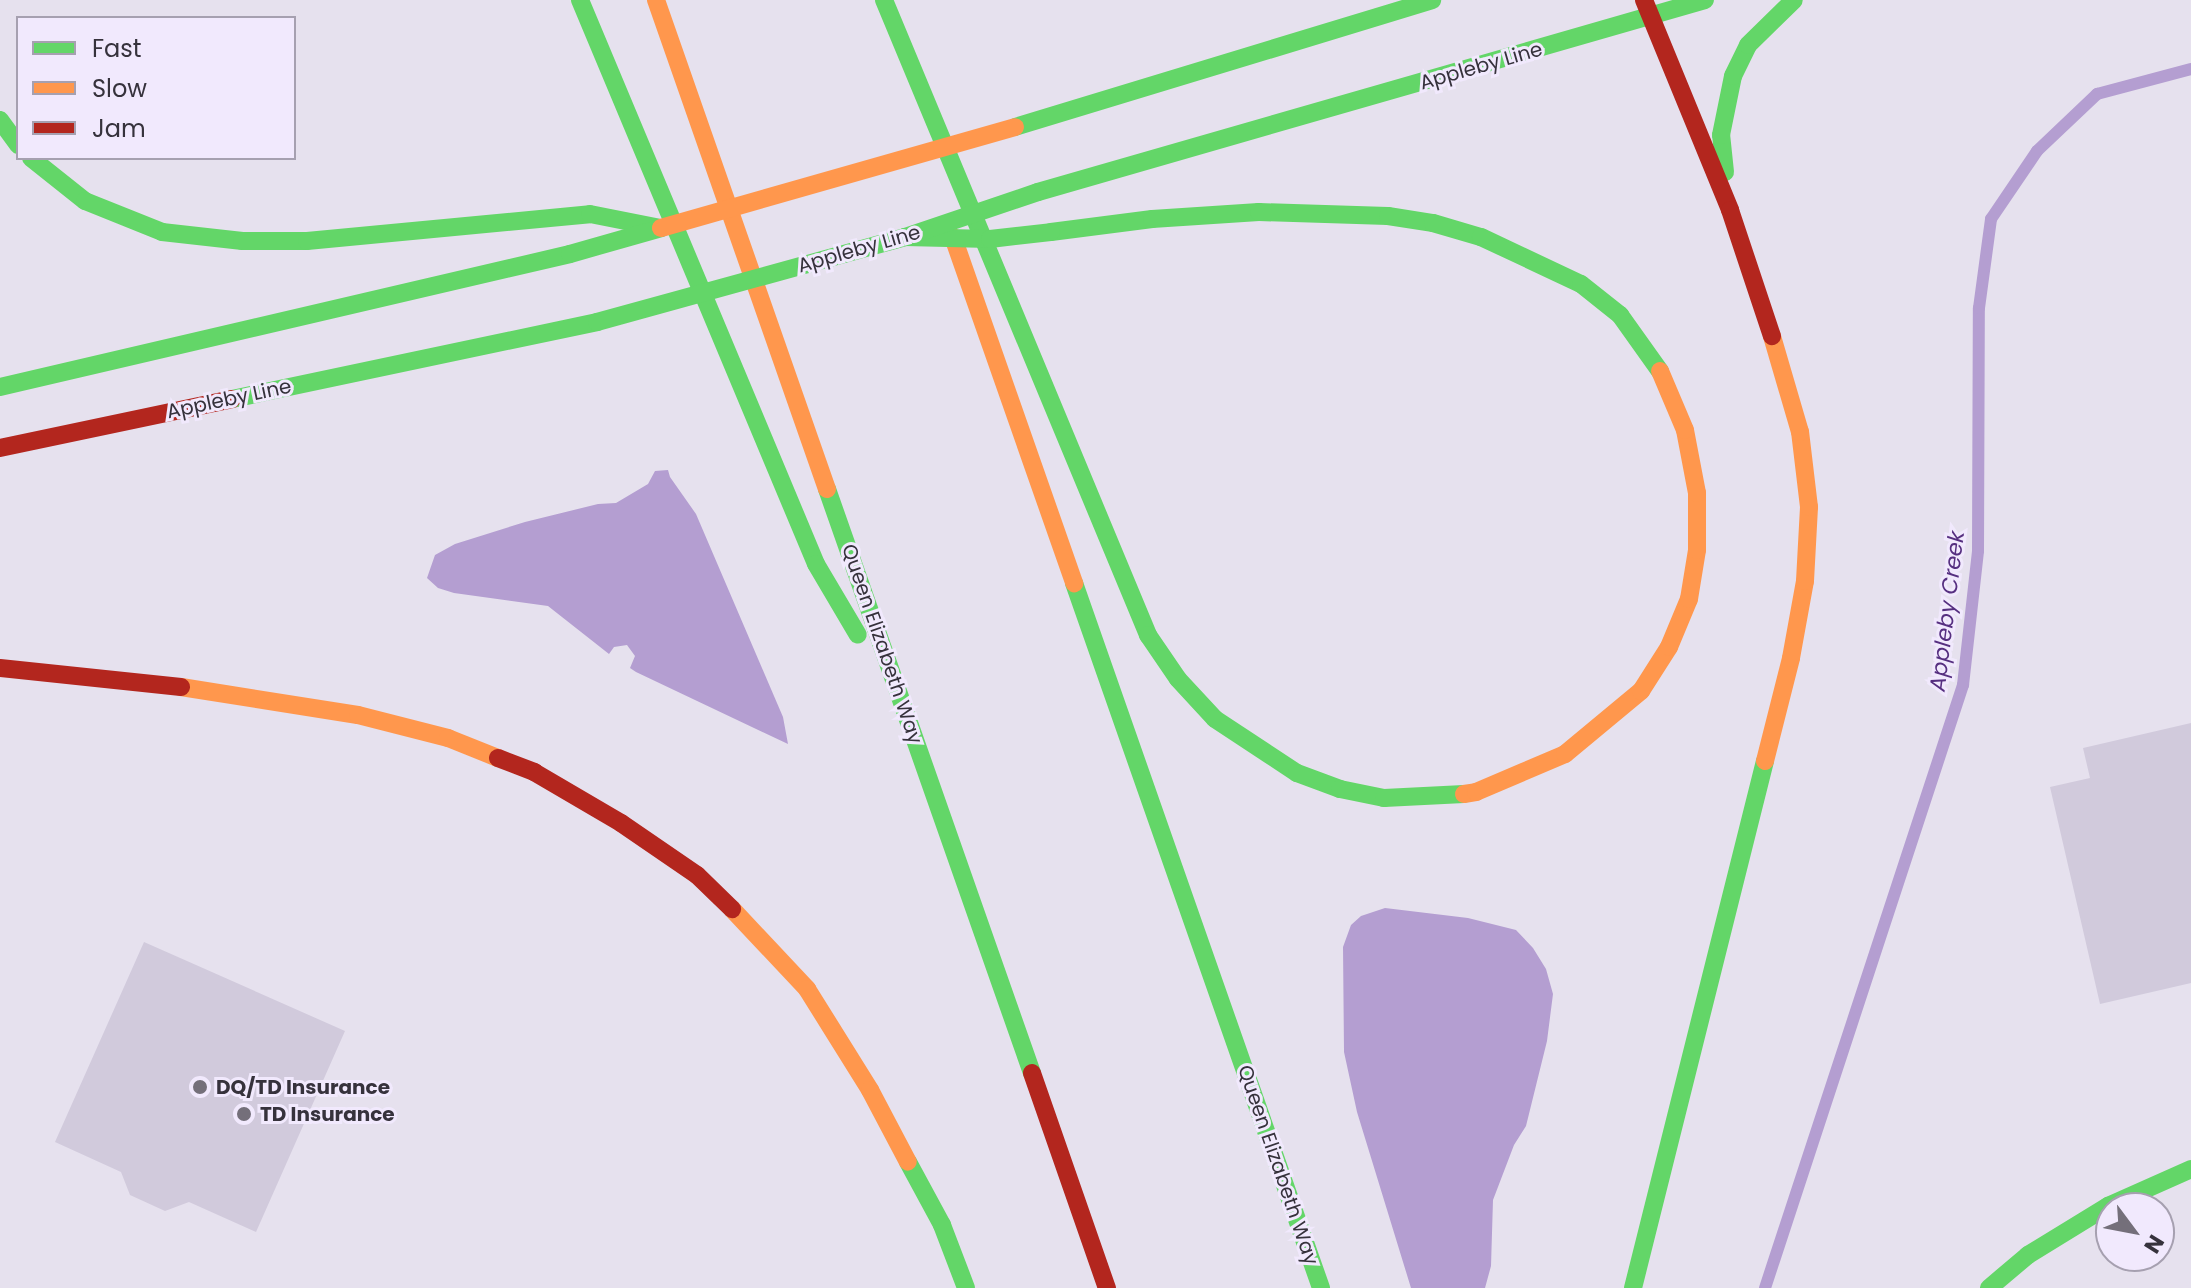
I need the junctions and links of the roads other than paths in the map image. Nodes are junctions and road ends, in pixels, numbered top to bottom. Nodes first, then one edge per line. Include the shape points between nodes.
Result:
1 (580, 0) edge
2 (656, 0) edge
3 (870, 0) edge
4 (884, 0) edge
5 (1432, 0) edge
6 (1705, 0) edge
7 (1794, 0) edge
8 (1648, 9) edge
9 (907, 105) dead end
10 (0, 120) edge
11 (917, 135) dead end
12 (16, 142) edge
13 (33, 160) edge
14 (928, 165) dead end
15 (944, 210) dead end
16 (1730, 210) junction
17 (661, 228) junction
18 (905, 237) junction
19 (0, 387) edge
20 (0, 448) edge
21 (0, 668) edge
22 (910, 723) junction
23 (2191, 1169) edge
24 (966, 1288) edge
25 (1107, 1288) edge
26 (1321, 1288) edge
27 (1633, 1288) edge
28 (1989, 1288) edge

1 - 22 main road via 816,564
2 - 22 main road, Queen Elizabeth Way
3 - 9 main road
4 - 18 main road, bridge via 1148,635 1215,719 1297,773 1340,789 1384,798 1476,792 1551,761 1603,726 1641,691 1669,647 1689,599 1697,550 1697,493 1685,430 1661,372 1620,315 1591,292 1529,258 1481,237 1388,216 1259,212 990,239
5 - 17 main road, bridge
6 - 8 main road, Appleby Line
7 - 16 main road via 1748,45 1733,76 1721,135
8 - 16 main road
8 - 18 main road, Appleby Line, bridge via 1038,192
10 - 12 main road
11 - 14 main road
13 - 17 main road via 85,201 162,232 242,241 307,241 590,214
15 - 26 main road, Queen Elizabeth Way
16 - 27 main road via 1800,432 1809,507 1805,581 1791,658
17 - 19 main road
18 - 20 main road, Appleby Line, bridge via 597,322
21 - 24 main road via 168,685 358,715 448,738 534,772 621,823 697,875 807,989 870,1090 942,1225
22 - 25 main road, Queen Elizabeth Way
23 - 28 main road via 2108,1206 2028,1255

